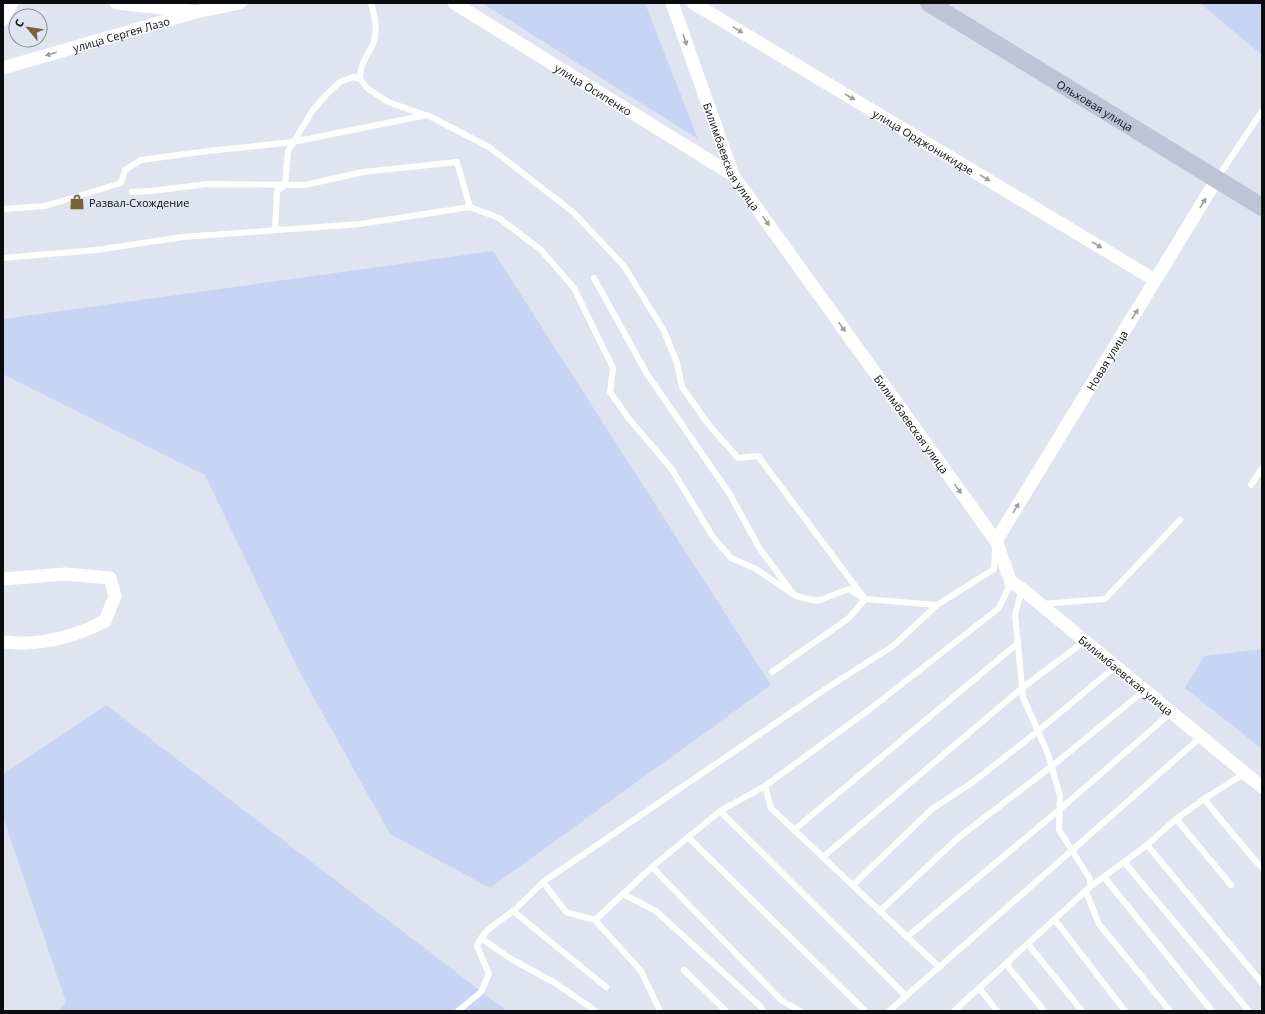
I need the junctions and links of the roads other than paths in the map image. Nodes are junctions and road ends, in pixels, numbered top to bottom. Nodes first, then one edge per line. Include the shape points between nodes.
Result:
1 (12, 3) edge
2 (116, 3) edge
3 (240, 3) edge
4 (371, 3) edge
5 (454, 3) edge
6 (672, 3) edge
7 (693, 3) edge
8 (929, 3) edge
9 (196, 12) junction
10 (3, 19) edge
11 (3, 68) edge
12 (360, 79) junction
13 (1262, 111) edge
14 (426, 115) junction
15 (293, 142) junction
16 (733, 175) junction
17 (1217, 179) junction
18 (285, 184) junction
19 (132, 192) dead end
20 (470, 206) junction
21 (1262, 207) edge
22 (3, 209) edge
23 (275, 230) junction
24 (3, 258) edge
25 (594, 278) dead end
26 (1155, 280) junction
27 (1262, 468) edge
28 (1251, 485) dead end
29 (1180, 520) dead end
30 (996, 541) junction
31 (3, 579) edge
32 (1016, 585) junction
33 (796, 596) junction
34 (865, 599) junction
35 (1040, 604) junction
36 (937, 605) junction
37 (1085, 641) junction
38 (3, 642) edge
39 (1018, 643) junction
40 (1116, 666) junction
41 (772, 672) dead end
42 (1022, 688) junction
43 (1145, 690) junction
44 (1172, 712) junction
45 (1038, 731) junction
46 (1201, 736) junction
47 (1052, 766) junction
48 (1245, 772) junction
49 (765, 786) junction
50 (1262, 786) edge
51 (1204, 798) junction
52 (1059, 810) junction
53 (720, 811) junction
54 (1176, 819) junction
55 (794, 830) junction
56 (688, 837) junction
57 (1147, 846) junction
58 (1071, 851) junction
59 (823, 857) junction
60 (1124, 862) junction
61 (652, 867) junction
62 (1262, 868) edge
63 (1104, 877) junction
64 (543, 882) junction
65 (853, 885) junction
66 (1231, 885) dead end
67 (1090, 887) junction
68 (1086, 892) junction
69 (623, 894) junction
70 (513, 911) junction
71 (880, 911) junction
72 (595, 920) junction
73 (1055, 920) junction
74 (907, 937) junction
75 (480, 938) junction
76 (1028, 944) junction
77 (1006, 964) junction
78 (939, 967) junction
79 (684, 970) dead end
80 (1262, 983) edge
81 (606, 987) dead end
82 (979, 988) junction
83 (906, 996) junction
84 (458, 1011) edge
85 (596, 1011) edge
86 (660, 1011) edge
87 (726, 1011) edge
88 (763, 1011) edge
89 (800, 1011) edge
90 (865, 1011) edge
91 (889, 1011) edge
92 (954, 1011) edge
93 (997, 1011) edge
94 (1044, 1011) edge
95 (1082, 1011) edge
96 (1125, 1011) edge
97 (1170, 1011) edge
98 (1212, 1011) edge
99 (1249, 1011) edge

1 - 10 street
2 - 9 street
3 - 9 street, улица Сергея Лазо
4 - 12 lane via 376,20 373,43 363,60
5 - 16 street, улица Осипенко
6 -> 16 street, Билимбаевская улица
7 -> 26 street, улица Орджоникидзе
8 - 17 main road, Ольховая улица
9 -> 11 street, улица Сергея Лазо
12 - 14 lane via 367,88 388,102
12 - 15 lane via 353,77 340,82 327,94 313,110
13 - 17 lane
14 - 15 lane
14 - 34 lane via 489,147 573,212 624,266 664,331 677,363 682,387 709,425 738,458 758,456
15 - 18 lane via 288,151
15 - 22 lane via 141,160 125,170 121,183 45,206
16 -> 30 street, Билимбаевская улица
17 - 21 main road, Ольховая улица
26 -> 17 street, Новая улица
18 - 19 lane via 207,184
18 - 20 lane via 305,184 363,172 457,162
18 - 23 lane via 277,191
20 - 23 lane via 360,224
20 - 33 lane via 499,218 541,250 574,288 613,368 610,392 629,419 671,468 713,537 731,558 756,569
23 - 24 lane via 183,237 96,250
25 - 33 lane via 647,374 729,492 760,549
30 -> 26 street, Новая улица
27 - 28 lane
29 - 35 lane via 1105,599
30 - 32 street, Билимбаевская улица
30 - 36 lane via 994,569
31 - 38 street via 65,574 110,578 115,596 106,621 90,629 65,637 24,644
32 - 35 street, Билимбаевская улица
32 - 39 lane via 1015,615
32 - 49 lane via 999,608 870,709
33 - 34 lane via 817,601 849,589
34 - 36 lane
34 - 41 lane via 849,618
35 - 37 street, Билимбаевская улица
36 - 64 lane via 893,646
37 - 40 street, Билимбаевская улица
37 - 42 lane
39 - 42 lane
39 - 55 lane
40 - 43 street, Билимбаевская улица
40 - 45 lane
42 - 45 lane via 1022,697
42 - 59 lane
43 - 44 street, Билимбаевская улица
43 - 47 lane
44 - 46 street, Билимбаевская улица
44 - 52 lane
45 - 47 lane
45 - 65 lane via 973,782 932,809
46 - 48 street, Билимбаевская улица
46 - 58 lane
47 - 52 lane via 1060,796
47 - 71 lane via 958,838
48 - 50 street, Билимбаевская улица
48 - 51 lane
49 - 53 lane
49 - 55 lane via 771,808
51 - 54 lane
51 - 62 lane
52 - 58 lane via 1059,830
52 - 74 lane
53 - 56 lane
53 - 83 lane
54 - 57 lane
54 - 66 lane
55 - 59 lane
56 - 61 lane
56 - 90 lane
57 - 60 lane
57 - 80 lane
58 - 67 lane via 1090,879
58 - 78 lane
59 - 65 lane
60 - 63 lane
60 - 99 lane
61 - 69 lane
61 - 89 lane via 782,1001
63 - 67 lane
63 - 98 lane
64 - 70 lane
64 - 72 lane via 566,912
65 - 71 lane
67 - 68 lane
68 - 73 lane
68 - 97 lane via 1099,924
69 - 72 lane
69 - 88 lane via 656,911
70 - 75 lane via 495,923
70 - 81 lane
71 - 74 lane
72 - 86 lane via 641,971
73 - 76 lane
73 - 96 lane
74 - 78 lane
75 - 84 lane via 477,946 489,974 481,992
75 - 85 lane
76 - 77 lane
76 - 95 lane
77 - 82 lane
77 - 94 lane
78 - 83 lane
79 - 87 lane
82 - 92 lane
82 - 93 lane
83 - 91 lane

